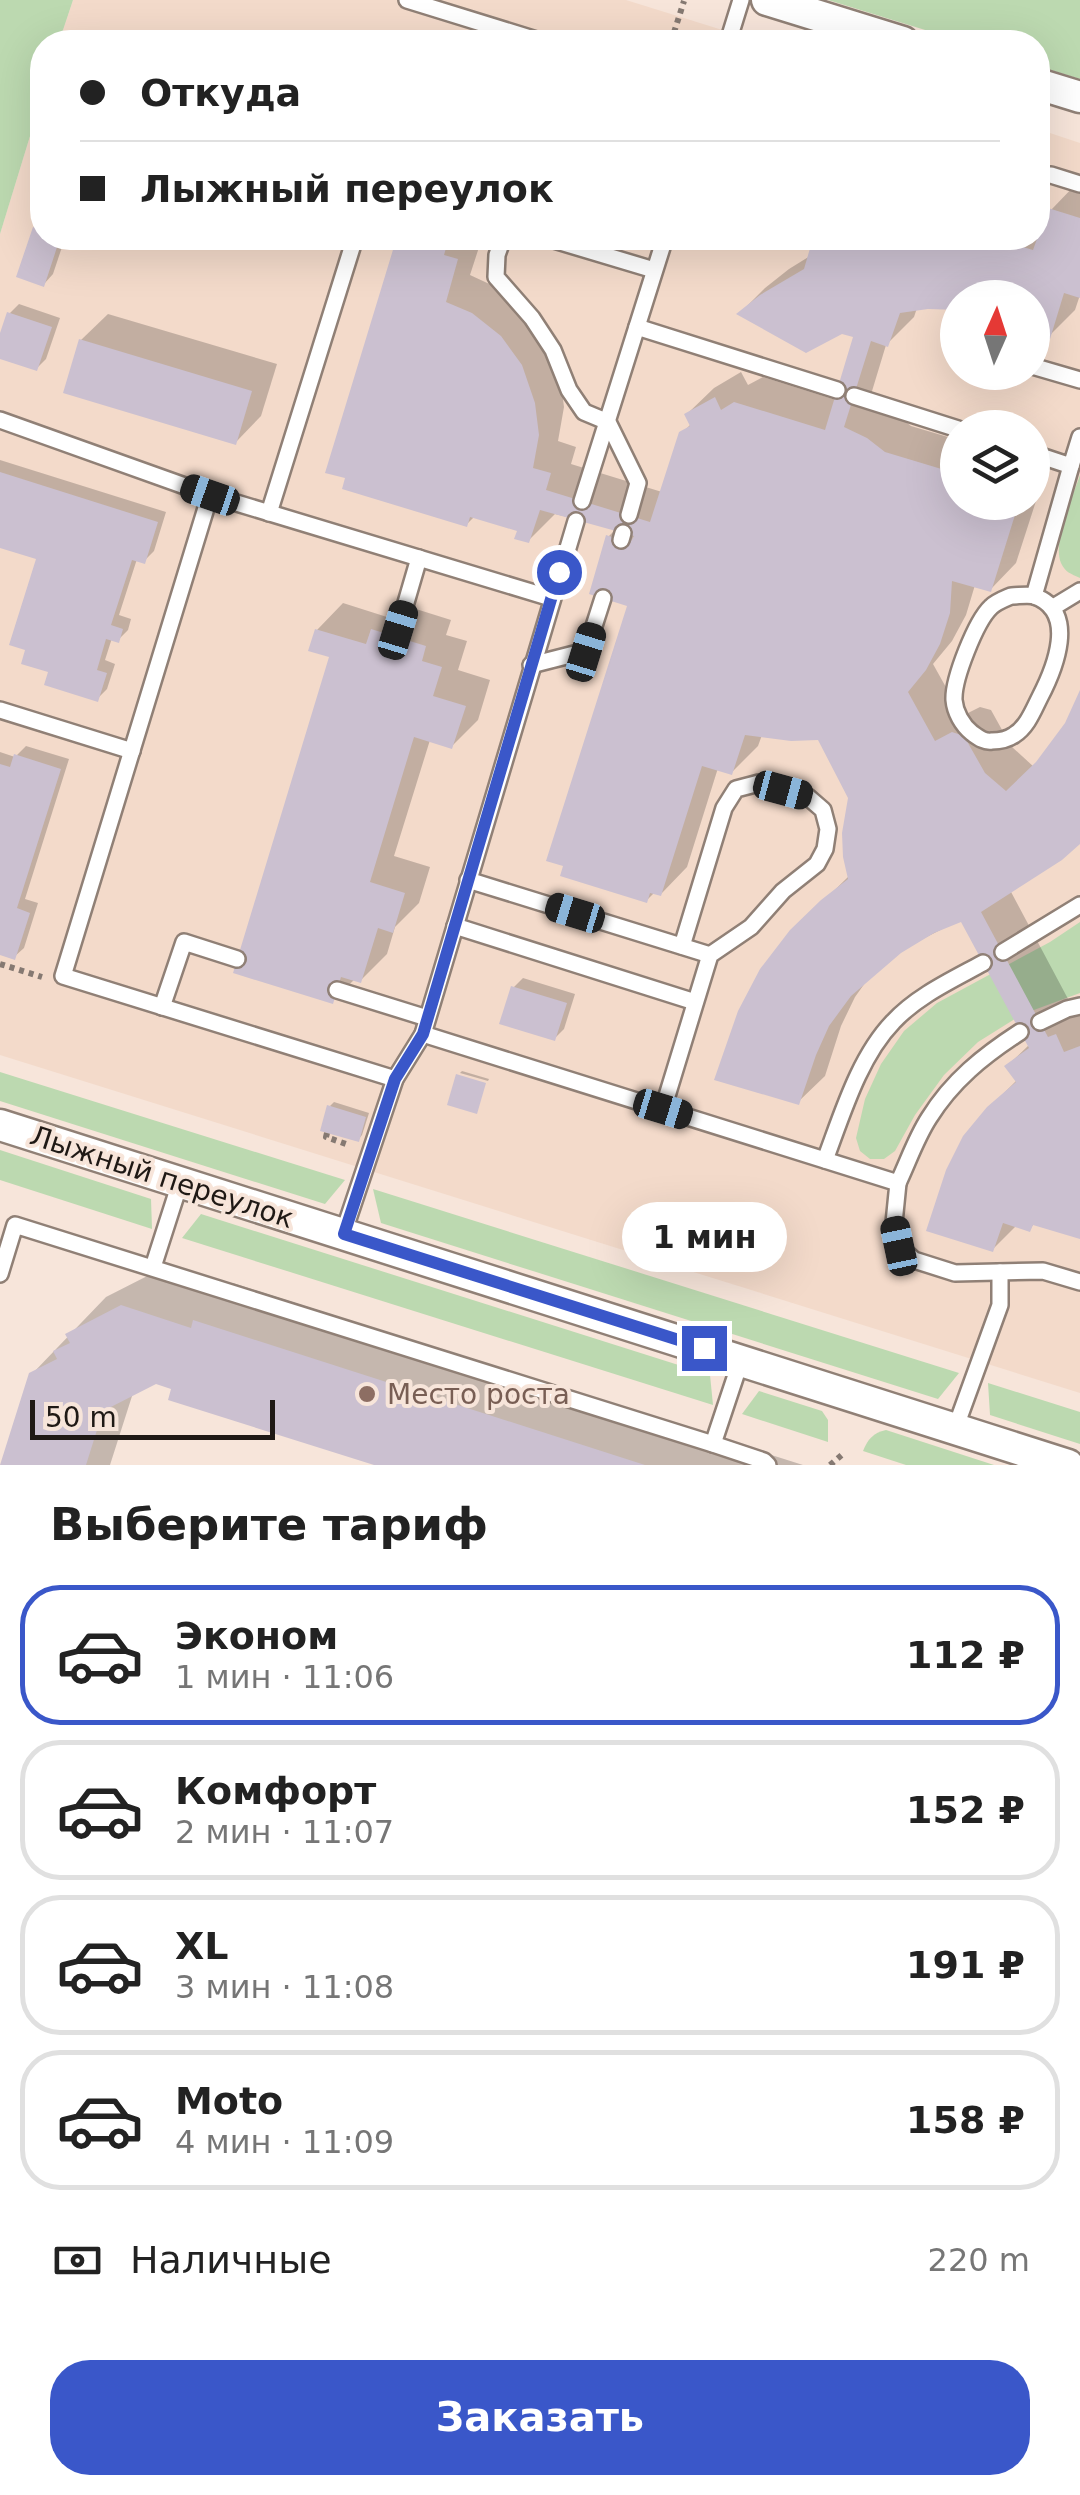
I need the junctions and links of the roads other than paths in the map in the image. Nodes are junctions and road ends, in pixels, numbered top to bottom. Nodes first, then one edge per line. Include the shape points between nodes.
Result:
1 (407, 0) edge
2 (741, 0) edge
3 (767, 0) edge
4 (504, 30) edge
5 (732, 30) edge
6 (864, 30) edge
7 (1050, 88) edge
8 (1080, 98) edge
9 (1050, 175) edge
10 (1080, 184) edge
11 (350, 250) edge
12 (499, 250) edge
13 (587, 250) edge
14 (661, 250) edge
15 (654, 270) junction
16 (638, 327) junction
17 (1050, 371) edge
18 (1080, 380) edge
19 (837, 390) dead end
20 (854, 396) dead end
21 (0, 420) edge
22 (608, 422) junction
23 (940, 423) edge
24 (1080, 438) edge
25 (1050, 459) edge
26 (1071, 466) junction
27 (210, 495) junction
28 (582, 501) dead end
29 (269, 513) junction
30 (628, 515) dead end
31 (576, 520) dead end
32 (419, 558) junction
33 (1080, 590) edge
34 (1034, 596) junction
35 (551, 598) junction
36 (603, 598) dead end
37 (1052, 608) junction
38 (398, 630) dead end
39 (531, 666) junction
40 (0, 710) edge
41 (132, 752) junction
42 (468, 880) junction
43 (1080, 906) edge
44 (455, 926) junction
45 (682, 946) junction
46 (1002, 952) dead end
47 (710, 954) junction
48 (237, 959) dead end
49 (983, 963) dead end
50 (338, 990) dead end
51 (695, 1002) junction
52 (1080, 1006) edge
53 (162, 1007) junction
54 (1040, 1022) dead end
55 (425, 1026) junction
56 (1020, 1032) dead end
57 (395, 1079) junction
58 (663, 1109) junction
59 (0, 1125) edge
60 (825, 1160) junction
61 (180, 1182) junction
62 (898, 1183) junction
63 (344, 1234) junction
64 (153, 1267) junction
65 (1000, 1272) junction
66 (0, 1274) edge
67 (1080, 1282) edge
68 (740, 1360) junction
69 (955, 1429) junction
70 (713, 1444) junction
71 (768, 1465) edge
72 (1068, 1465) edge

1 - 4 lane
2 - 5 lane
3 - 6 street
7 - 8 street
9 - 10 lane
11 - 29 lane
12 - 22 lane via 496,277 553,350 584,412
13 - 15 lane
14 - 15 lane
15 - 16 lane
16 - 19 lane
16 - 22 lane
17 - 18 lane
20 - 23 lane
21 - 27 lane
22 - 28 lane
22 - 30 lane via 638,484
24 - 26 lane
25 - 26 lane
26 - 34 lane
27 - 29 lane
27 - 41 lane
29 - 32 lane
31 - 35 lane
32 - 35 lane
32 - 38 lane
33 - 37 lane
34 - 37 lane
34 - 37 lane via 992,605 958,676 957,714 985,742 1018,733 1056,665 1059,627
35 - 39 lane
36 - 39 lane via 586,652
39 - 42 lane
40 - 41 lane
41 - 53 lane via 63,976
42 - 44 lane
42 - 45 lane
43 - 46 lane
44 - 51 lane
44 - 55 lane
45 - 47 lane
45 - 47 lane via 724,808 736,789 758,783 808,797 823,810 828,829 817,864 751,927
47 - 51 lane
48 - 53 lane via 184,942
49 - 60 lane via 893,1022 868,1058
50 - 55 lane
51 - 58 lane
52 - 54 lane
53 - 57 lane
55 - 57 lane
55 - 58 lane
56 - 62 lane via 953,1084
57 - 63 lane
58 - 60 lane
59 - 61 street, Лыжный переулок
60 - 62 lane
61 - 63 street, Лыжный переулок
61 - 64 lane
62 - 65 lane via 896,1234 914,1260 954,1274
63 - 68 street, Лыжный переулок
64 - 66 lane via 15,1225
64 - 70 lane
65 - 67 lane via 1044,1271
65 - 69 lane via 1000,1305
68 - 69 street, Лыжный переулок
68 - 70 lane
69 - 72 street, Лыжный переулок
70 - 71 lane

